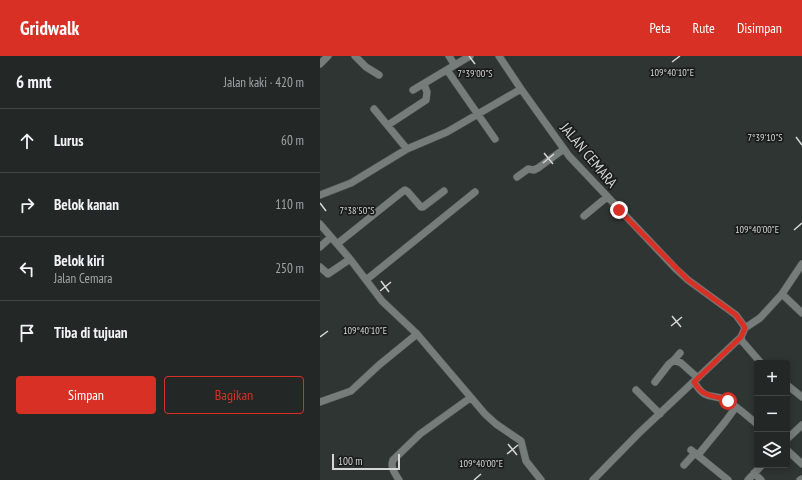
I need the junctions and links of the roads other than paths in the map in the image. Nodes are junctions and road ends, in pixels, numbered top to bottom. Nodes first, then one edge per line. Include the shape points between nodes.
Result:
1 (328, 56) edge
2 (355, 56) edge
3 (449, 56) edge
4 (470, 56) edge
5 (499, 56) edge
6 (320, 64) edge
7 (454, 64) junction
8 (447, 70) junction
9 (379, 75) dead end
10 (424, 84) junction
11 (521, 89) junction
12 (414, 90) dead end
13 (374, 109) dead end
14 (479, 114) junction
15 (388, 125) junction
16 (495, 139) dead end
17 (407, 149) junction
18 (564, 149) junction
19 (516, 177) dead end
20 (444, 191) dead end
21 (320, 192) edge
22 (475, 192) dead end
23 (607, 197) junction
24 (584, 216) dead end
25 (320, 224) edge
26 (331, 237) junction
27 (337, 244) junction
28 (320, 247) edge
29 (350, 260) junction
30 (802, 264) edge
31 (320, 267) edge
32 (366, 280) junction
33 (782, 294) junction
34 (802, 313) edge
35 (745, 328) junction
36 (418, 334) junction
37 (741, 337) junction
38 (680, 353) dead end
39 (674, 360) junction
40 (758, 360) edge
41 (696, 380) junction
42 (655, 382) dead end
43 (790, 387) edge
44 (636, 390) dead end
45 (802, 397) edge
46 (470, 398) junction
47 (320, 402) edge
48 (736, 407) junction
49 (660, 414) junction
50 (754, 422) edge
51 (802, 425) edge
52 (790, 436) edge
53 (694, 453) junction
54 (790, 453) edge
55 (802, 464) edge
56 (684, 465) dead end
57 (759, 468) edge
58 (754, 473) junction
59 (399, 480) edge
60 (541, 480) edge
61 (593, 480) edge
62 (728, 480) edge
63 (748, 480) edge
64 (761, 480) edge

1 - 6 street
2 - 9 street
3 - 7 street
4 - 7 street
5 - 11 street, JALAN CEMARA
7 - 8 street
8 - 10 street
8 - 14 street
10 - 12 street
10 - 15 street via 426,100
11 - 14 street
11 - 18 street, JALAN CEMARA
13 - 15 street
14 - 16 street
14 - 17 street via 447,132
15 - 17 street
17 - 21 street via 351,183
18 - 19 street via 538,168 530,168
18 - 23 street, JALAN CEMARA
20 - 27 street via 421,207 405,190
22 - 32 street
23 - 24 street
23 - 35 street, JALAN CEMARA via 676,269 696,287 736,315
25 - 26 street
26 - 27 street
26 - 28 street
27 - 29 street
29 - 31 street via 328,274
29 - 32 street
30 - 33 street
32 - 36 street via 391,310
33 - 34 street
33 - 35 street via 760,318
35 - 37 street
36 - 46 street
36 - 47 street via 351,391
37 - 40 street
37 - 41 street
38 - 39 street
39 - 41 street via 681,363
39 - 42 street
41 - 48 street via 707,396 721,398
41 - 49 street
43 - 45 street
44 - 49 street
46 - 59 street via 420,434 394,460 392,468
46 - 60 street via 496,424 521,441 526,461
48 - 50 street
48 - 53 street
49 - 61 street
51 - 52 street
53 - 56 street
53 - 62 street
54 - 55 street
57 - 58 street
58 - 63 street
58 - 64 street

